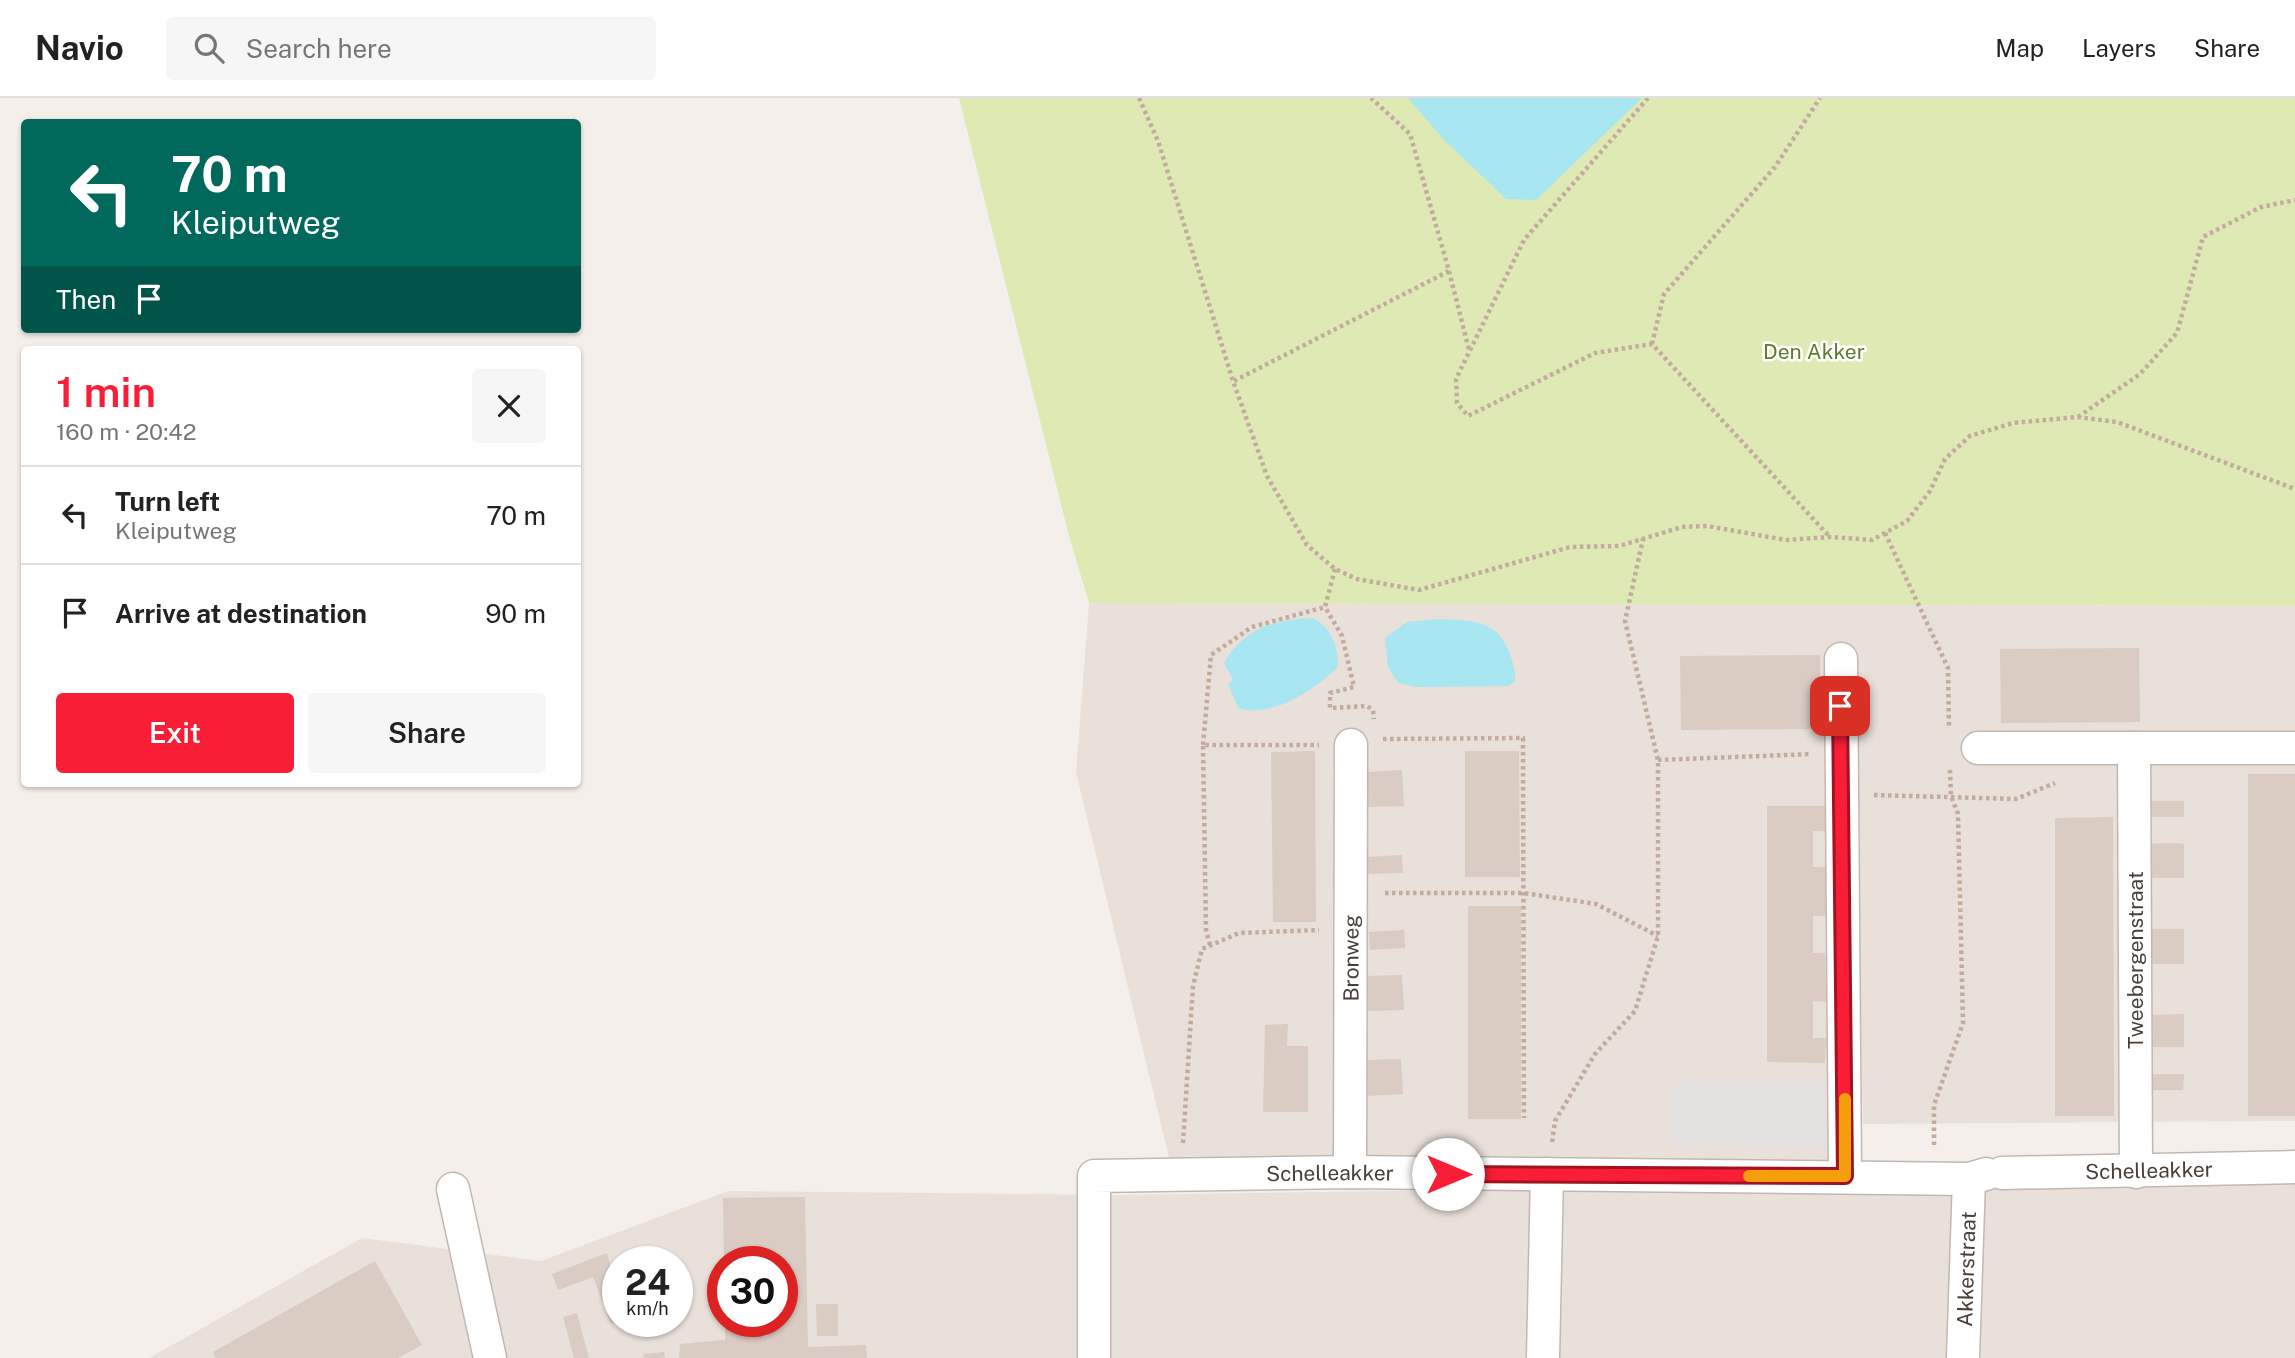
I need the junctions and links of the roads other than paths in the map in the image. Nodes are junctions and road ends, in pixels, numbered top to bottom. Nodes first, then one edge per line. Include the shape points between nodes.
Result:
1 (1841, 659) dead end
2 (1363, 742) road end
3 (2134, 748) junction
4 (2295, 748) edge
5 (1964, 753) road end
6 (2295, 1167) edge
7 (1350, 1172) junction
8 (2136, 1172) junction
9 (1547, 1174) junction
10 (1985, 1175) junction
11 (1845, 1176) junction
12 (453, 1189) dead end
13 (490, 1358) edge
14 (1094, 1358) edge
15 (1543, 1358) edge
16 (1963, 1358) edge

1 - 11 street
2 - 7 street, Bronweg via 1351,893
3 - 4 street
3 - 5 street
3 - 8 street, Tweebergenstraat
6 - 8 street, Schelleakker
7 - 9 street, Schelleakker
7 - 14 street, Schelleakker via 1094,1176
8 - 10 street, Schelleakker
9 - 11 street, Schelleakker
9 - 15 street
10 - 11 street, Schelleakker
10 - 16 street, Akkerstraat
12 - 13 street

